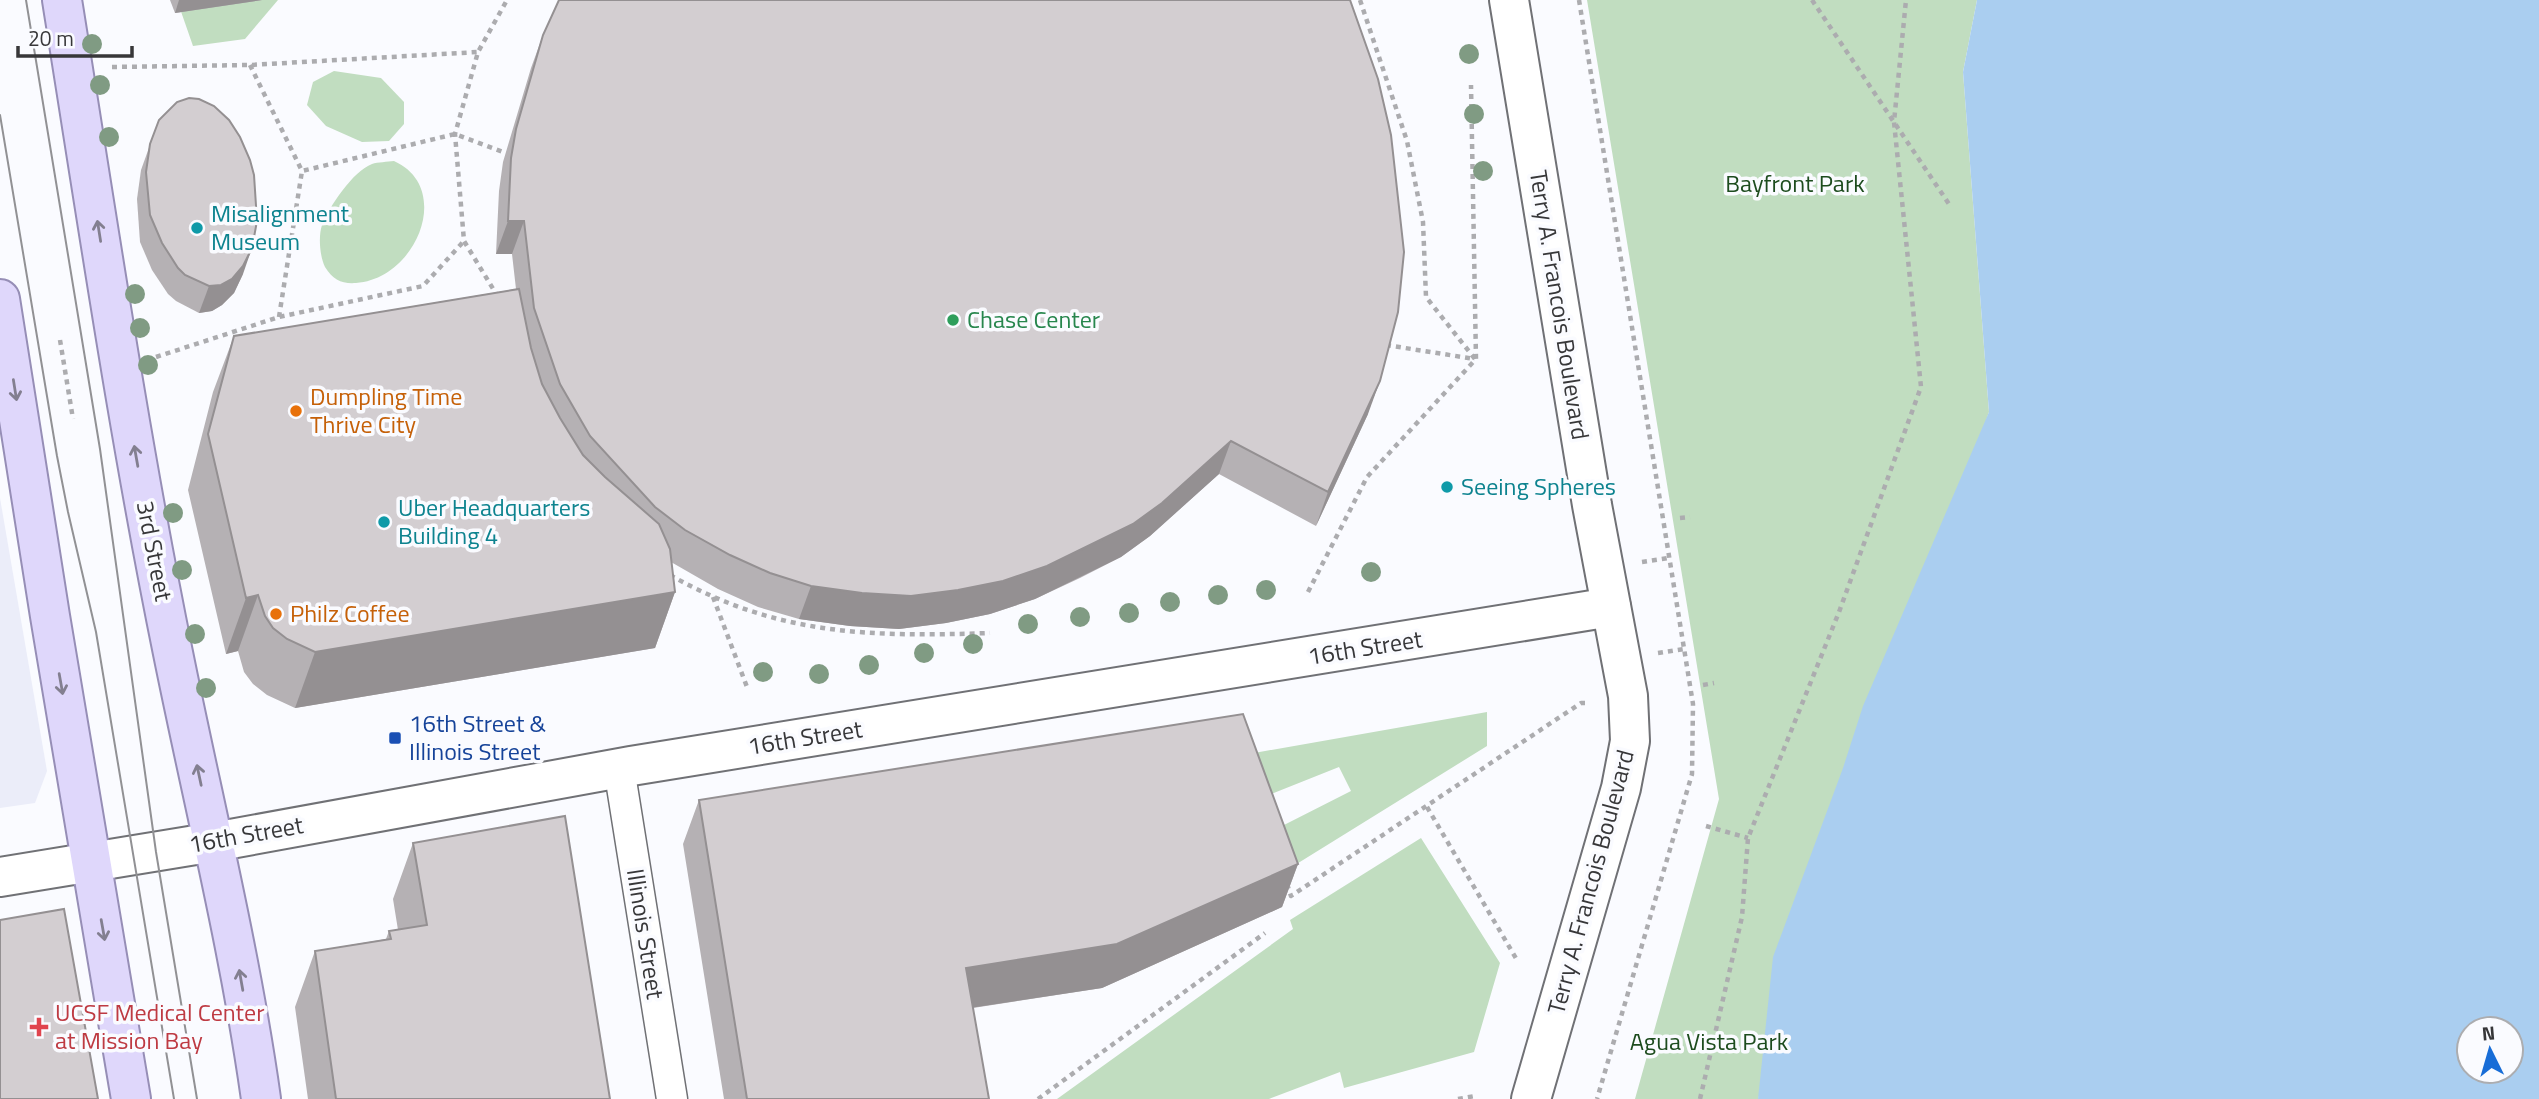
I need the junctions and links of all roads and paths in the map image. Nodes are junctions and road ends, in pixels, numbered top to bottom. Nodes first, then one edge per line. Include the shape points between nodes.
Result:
1 (62, 0) edge
2 (507, 0) edge
3 (1360, 0) edge
4 (1509, 0) edge
5 (1579, 0) edge
6 (1812, 0) edge
7 (1906, 0) edge
8 (478, 52) junction
9 (250, 65) junction
10 (105, 67) dead end
11 (1471, 85) dead end
12 (1894, 122) junction
13 (455, 134) junction
14 (503, 152) dead end
15 (302, 171) junction
16 (1951, 206) dead end
17 (464, 241) junction
18 (0, 299) edge
19 (500, 300) edge
20 (279, 317) junction
21 (60, 340) dead end
22 (1386, 345) edge
23 (152, 358) dead end
24 (1476, 359) junction
25 (73, 419) dead end
26 (1690, 517) dead end
27 (1680, 518) dead end
28 (666, 572) edge
29 (1308, 592) dead end
30 (713, 597) junction
31 (1611, 607) junction
32 (990, 633) dead end
33 (1714, 683) dead end
34 (1703, 685) dead end
35 (747, 687) dead end
36 (1590, 703) dead end
37 (541, 720) dead end
38 (543, 731) dead end
39 (620, 768) junction
40 (1427, 807) junction
41 (1706, 826) dead end
42 (1748, 838) junction
43 (214, 842) junction
44 (91, 862) junction
45 (0, 877) edge
46 (1287, 884) edge
47 (1265, 933) dead end
48 (1517, 960) dead end
49 (1475, 1096) dead end
50 (131, 1099) edge
51 (261, 1099) edge
52 (672, 1099) edge
53 (1038, 1099) edge
54 (1458, 1099) edge
55 (1531, 1099) edge
56 (1598, 1099) edge
57 (1700, 1099) edge

43 -> 1 main road, 3rd Street via 131,431
2 - 8 path
3 - 24 path via 1406,141 1423,222 1426,296
4 - 31 street, Terry A. Francois Boulevard
5 - 56 path via 1693,704 1694,734 1692,774
6 - 12 path
7 - 12 path
8 - 9 path
8 - 13 path
9 - 10 path
9 - 15 path
11 - 24 path
12 - 16 path
12 - 42 path via 1921,387 1839,612
13 - 14 path
13 - 15 path
13 - 17 path
15 - 20 path
17 - 19 path
17 - 20 path via 423,286
18 -> 44 main road
20 - 23 path
21 - 25 path
22 - 24 path
24 - 29 path via 1367,477
26 - 27 path
28 - 30 path
30 - 32 path via 760,615 829,631 901,636
30 - 35 path
31 - 39 street, 16th Street
31 - 55 street, Terry A. Francois Boulevard via 1628,696 1630,741 1621,788
33 - 34 path
36 - 40 path via 1581,703
37 - 38 path
39 - 43 street, 16th Street
39 - 52 street, Illinois Street
40 - 46 path via 1291,897
40 - 48 path
41 - 42 path
42 - 57 path via 1742,917
43 - 44 street, 16th Street
51 -> 43 main road, 3rd Street
44 - 45 street, 16th Street
44 -> 50 main road
47 - 53 path
49 - 54 path

